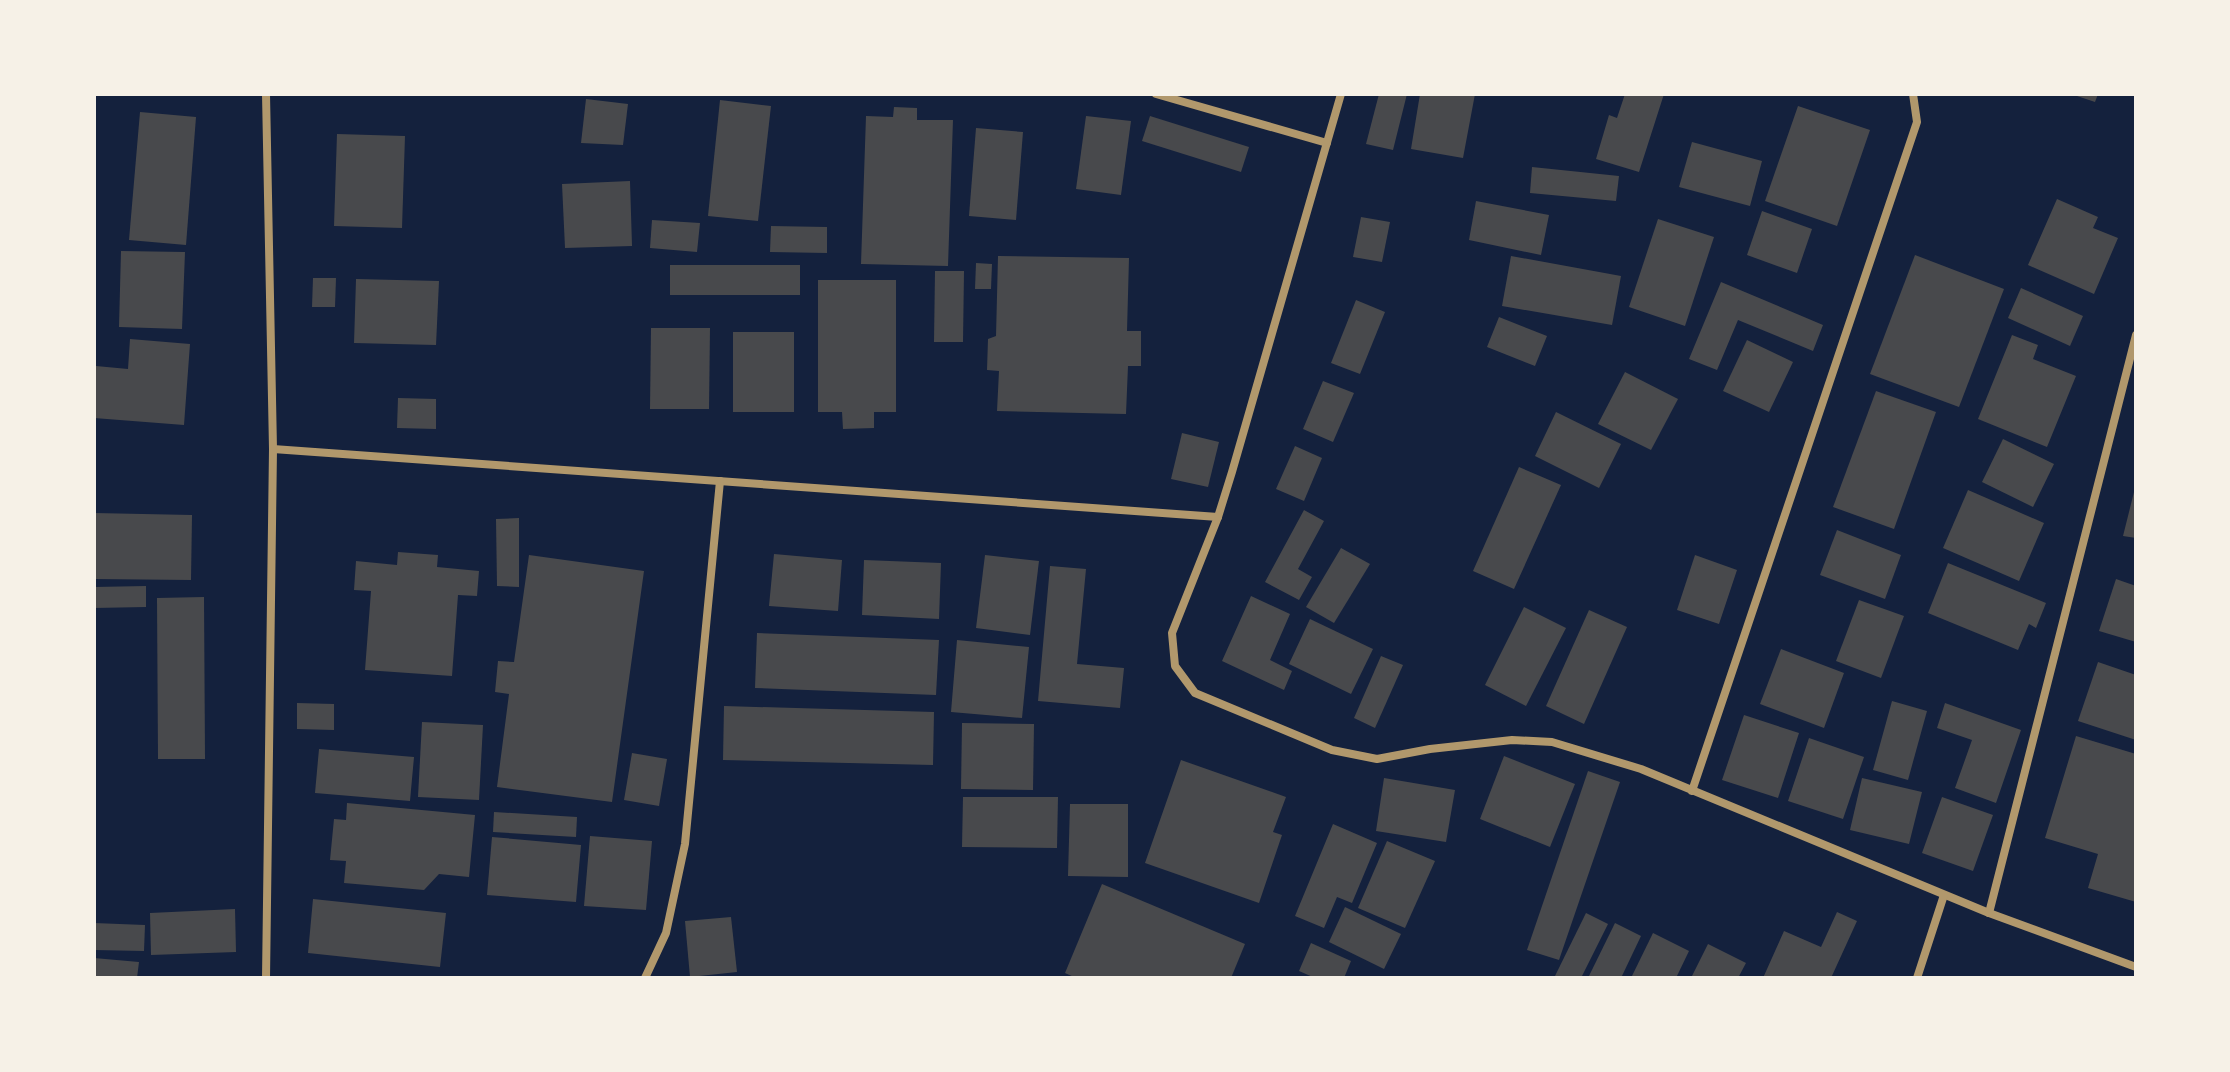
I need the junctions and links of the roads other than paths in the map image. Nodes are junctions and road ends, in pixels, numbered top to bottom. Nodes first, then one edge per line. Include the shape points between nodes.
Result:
1 (266, 94) edge
2 (1156, 94) edge
3 (1341, 94) edge
4 (1913, 94) edge
5 (1327, 143) junction
6 (2136, 335) edge
7 (273, 449) junction
8 (720, 481) junction
9 (1218, 517) junction
10 (1692, 791) junction
11 (1944, 895) junction
12 (1989, 913) junction
13 (2136, 967) edge
14 (266, 978) edge
15 (645, 978) edge
16 (1917, 978) edge

1 - 7 street
2 - 5 street
3 - 5 street
4 - 10 street via 1917,122
5 - 9 street
6 - 12 street
7 - 8 street
7 - 14 street
8 - 9 street
8 - 15 street via 685,844 666,933
9 - 10 street via 1172,633 1175,666 1195,693 1332,750 1377,759 1512,740 1552,742
10 - 11 street
11 - 12 street
11 - 16 street
12 - 13 street

